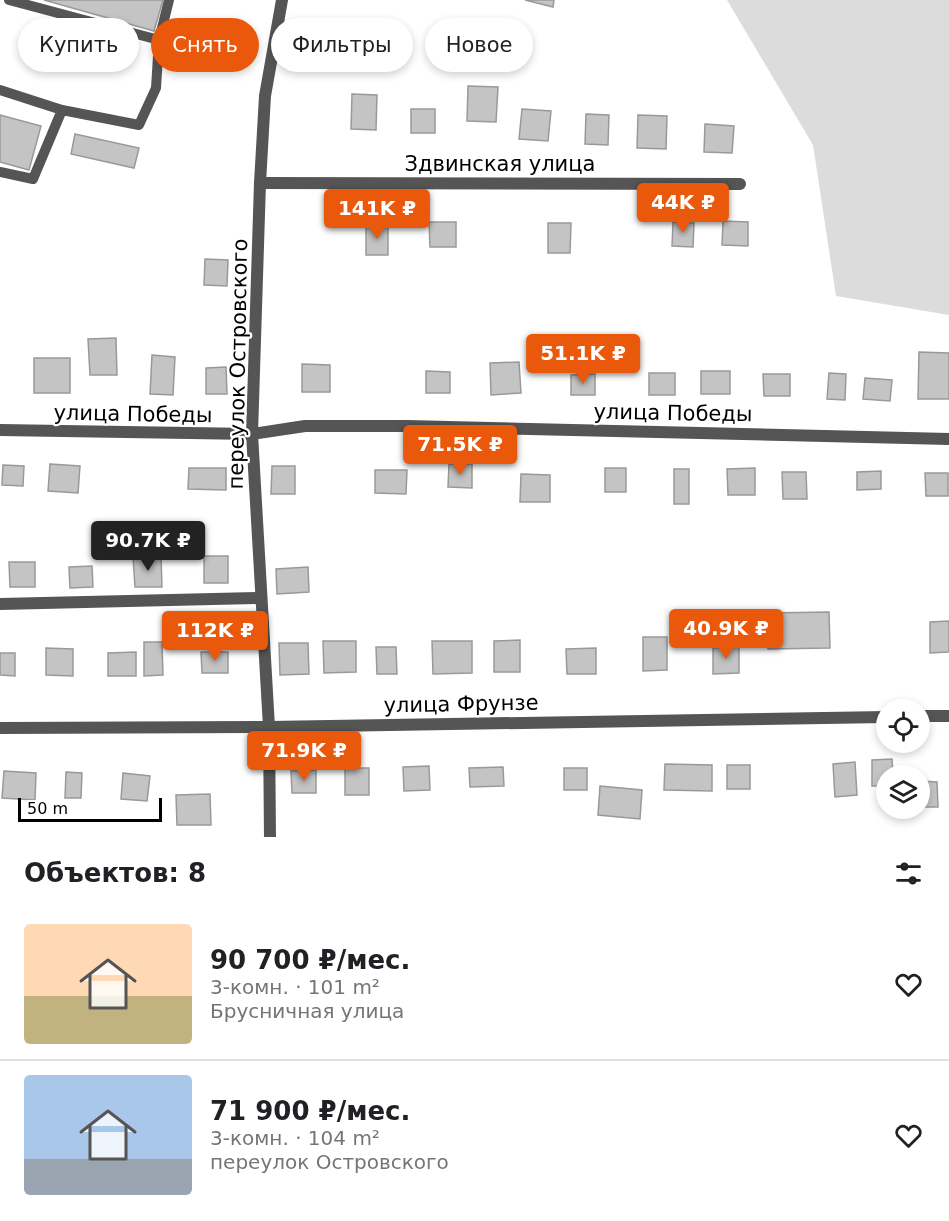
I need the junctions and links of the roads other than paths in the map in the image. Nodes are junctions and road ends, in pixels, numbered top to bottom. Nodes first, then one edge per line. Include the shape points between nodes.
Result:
1 (9, 0) edge
2 (169, 0) edge
3 (282, 0) edge
4 (164, 18) edge
5 (151, 38) edge
6 (157, 72) edge
7 (0, 90) edge
8 (62, 110) junction
9 (0, 172) edge
10 (260, 183) junction
11 (740, 184) dead end
12 (0, 430) edge
13 (252, 434) junction
14 (949, 439) edge
15 (261, 598) junction
16 (0, 604) edge
17 (930, 716) edge
18 (949, 716) edge
19 (876, 717) edge
20 (269, 727) junction
21 (0, 728) edge
22 (270, 837) edge

1 - 5 lane
2 - 4 lane
3 - 10 street, переулок Островского via 266,96
6 - 8 lane via 156,88 138,125
7 - 8 lane
8 - 9 lane via 33,179
10 - 11 street, Здвинская улица
10 - 13 street, переулок Островского
12 - 13 street, улица Победы
13 - 14 street, улица Победы via 305,426 408,426
13 - 15 street, переулок Островского
15 - 16 street
15 - 20 street, переулок Островского
17 - 18 street
19 - 20 street, улица Фрунзе
20 - 21 street, улица Фрунзе
20 - 22 street, переулок Островского

